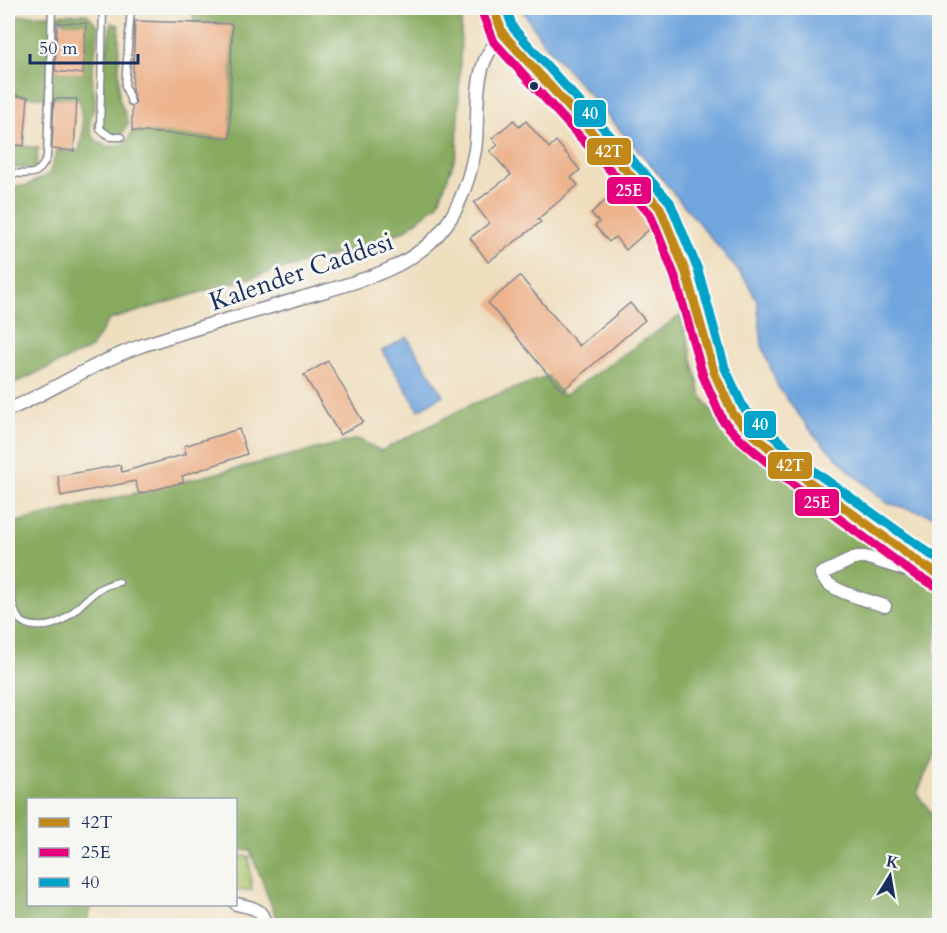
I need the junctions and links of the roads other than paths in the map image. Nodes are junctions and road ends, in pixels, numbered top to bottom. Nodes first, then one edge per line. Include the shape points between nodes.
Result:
1 (52, 8) edge
2 (103, 8) edge
3 (131, 8) edge
4 (493, 8) edge
5 (503, 34) junction
6 (131, 102) dead end
7 (121, 137) dead end
8 (8, 172) edge
9 (8, 410) edge
10 (921, 564) junction
11 (939, 575) edge
12 (8, 579) edge
13 (119, 582) dead end
14 (885, 606) dead end
15 (237, 904) edge
16 (264, 926) edge

1 - 8 lane via 47,157 35,174
2 - 7 lane via 100,129 111,137
3 - 6 lane via 126,86
4 - 5 main road
5 - 9 street, Kalender Caddesi via 484,61 470,174 460,201 432,243 374,276 129,351
5 - 10 main road via 660,208 686,273 714,372 733,414 808,480
10 - 11 main road
10 - 14 street via 913,572 856,557 821,574 826,582 842,591
12 - 13 lane via 20,620 28,626 42,627 68,618 95,592
15 - 16 street via 260,912

